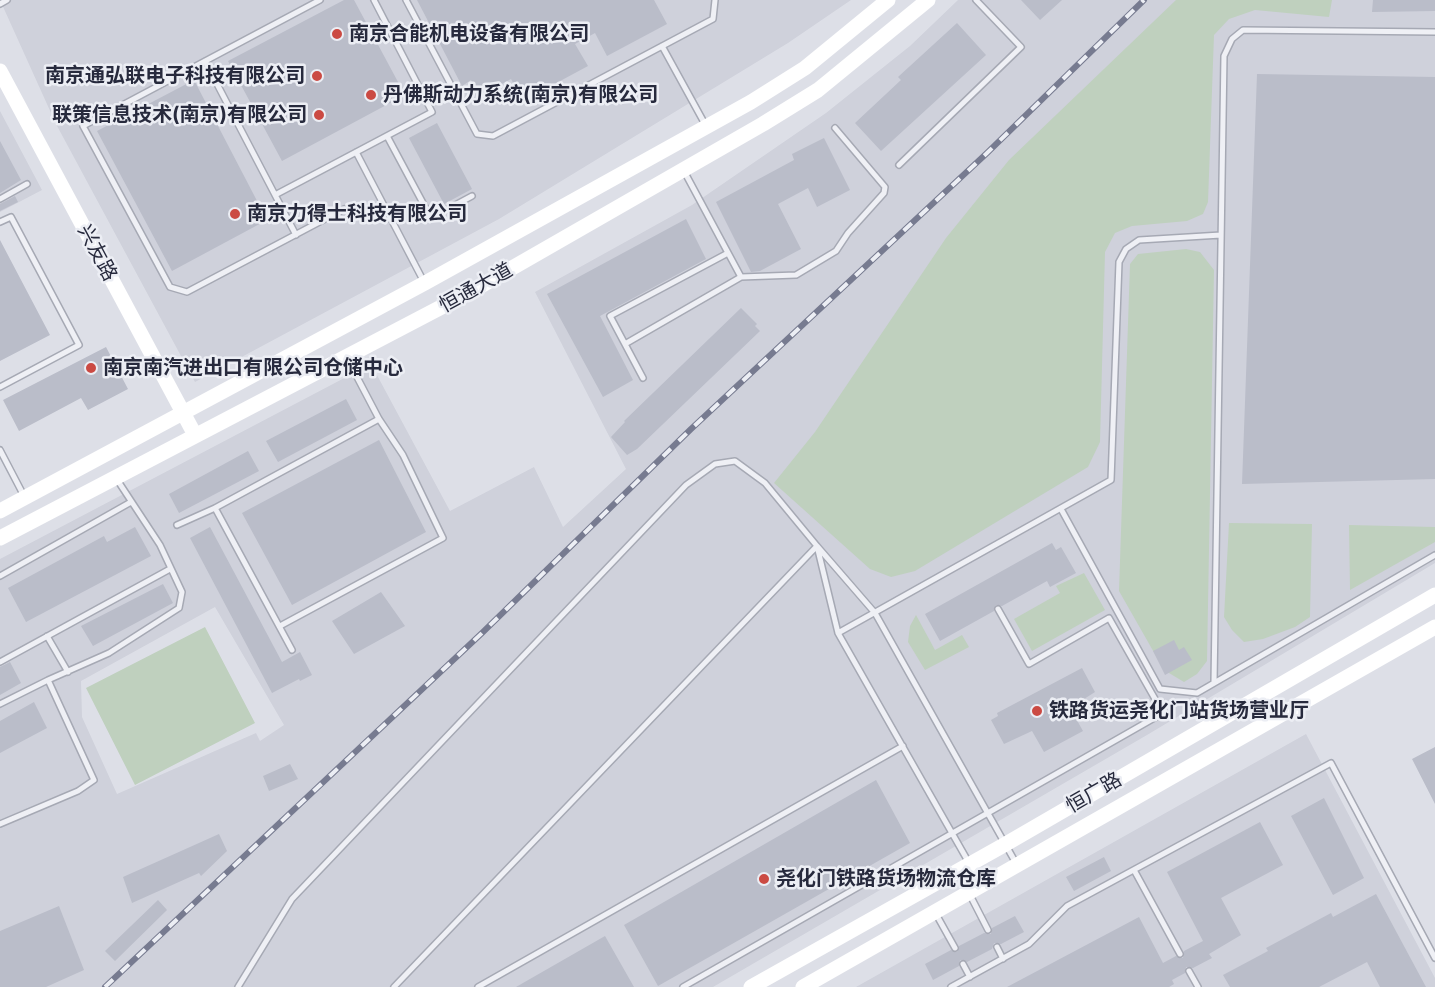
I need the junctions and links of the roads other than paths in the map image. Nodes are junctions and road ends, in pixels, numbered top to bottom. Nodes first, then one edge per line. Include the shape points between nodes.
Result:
1 (7, 0) edge
2 (320, 0) edge
3 (374, 0) edge
4 (406, 0) edge
5 (715, 0) edge
6 (888, 0) edge
7 (928, 0) edge
8 (976, 0) edge
9 (0, 4) edge
10 (1435, 33) edge
11 (662, 46) junction
12 (205, 61) junction
13 (0, 71) edge
14 (706, 127) junction
15 (835, 128) dead end
16 (387, 136) junction
17 (356, 152) junction
18 (899, 165) dead end
19 (683, 170) junction
20 (27, 184) dead end
21 (275, 195) junction
22 (472, 196) dead end
23 (0, 198) edge
24 (344, 209) dead end
25 (0, 222) edge
26 (296, 235) junction
27 (1221, 235) junction
28 (728, 253) junction
29 (741, 277) junction
30 (425, 283) junction
31 (625, 344) junction
32 (346, 356) junction
33 (643, 378) dead end
34 (0, 387) edge
35 (184, 414) junction
36 (379, 419) junction
37 (195, 435) junction
38 (0, 450) edge
39 (115, 477) junction
40 (25, 497) junction
41 (131, 502) junction
42 (215, 508) junction
43 (1061, 509) junction
44 (0, 511) edge
45 (177, 525) dead end
46 (0, 538) edge
47 (817, 546) junction
48 (1435, 555) edge
49 (170, 568) junction
50 (0, 576) edge
51 (1435, 595) edge
52 (998, 609) dead end
53 (875, 613) junction
54 (280, 626) junction
55 (1435, 627) edge
56 (838, 633) junction
57 (47, 636) junction
58 (292, 650) dead end
59 (0, 662) edge
60 (68, 672) junction
61 (48, 680) junction
62 (1214, 683) junction
63 (0, 704) edge
64 (903, 746) junction
65 (988, 814) junction
66 (0, 824) edge
67 (952, 833) junction
68 (1004, 845) junction
69 (969, 863) junction
70 (1017, 866) junction
71 (1134, 870) junction
72 (975, 889) junction
73 (935, 912) junction
74 (988, 930) dead end
75 (997, 947) dead end
76 (955, 948) dead end
77 (1180, 954) dead end
78 (1003, 958) junction
79 (1435, 958) edge
80 (963, 964) dead end
81 (1189, 970) dead end
82 (970, 977) junction
83 (238, 987) edge
84 (394, 987) edge
85 (478, 987) edge
86 (683, 987) edge
87 (751, 987) edge
88 (803, 987) edge
89 (951, 987) edge
90 (1198, 987) edge

1 - 9 lane
2 - 12 lane
3 - 16 lane via 432,112
4 - 11 lane via 477,134 493,136
5 - 11 lane via 713,19
6 - 14 main road, 恒通大道 via 805,68
7 - 19 main road, 恒通大道 via 818,90
8 - 18 lane via 1021,47
10 - 27 lane via 1261,29 1243,30 1232,39 1224,56
11 - 14 lane
12 - 21 lane
12 - 26 lane via 83,126 170,287 187,292
13 - 35 main road, 兴友路
14 - 30 main road, 恒通大道
15 - 29 lane via 880,178 884,193 836,251 796,274
16 - 17 lane
16 - 22 lane via 431,218
17 - 21 lane
17 - 30 lane
19 - 28 lane
19 - 32 main road, 恒通大道 via 472,291
20 - 23 lane
21 - 26 lane
24 - 26 lane
25 - 34 lane via 11,217 79,345
27 - 43 lane via 1139,240 1126,249 1119,262 1111,480
27 - 62 lane
28 - 29 lane
28 - 31 lane via 610,316
29 - 31 lane
30 - 35 main road, 恒通大道
31 - 33 lane
32 - 36 lane
32 - 37 main road, 恒通大道
35 - 37 main road, 兴友路
35 - 40 main road, 恒通大道
36 - 42 lane
36 - 54 lane via 403,455 443,537
37 - 39 main road, 恒通大道
38 - 40 lane
39 - 41 lane
39 - 46 main road, 恒通大道
40 - 44 main road, 恒通大道
41 - 49 lane via 160,545
41 - 50 lane
42 - 45 lane
42 - 54 lane
43 - 53 lane
43 - 62 lane via 1160,689 1197,693
47 - 53 lane
47 - 56 lane
47 - 83 lane via 765,483 735,461 715,464 686,485 292,900
47 - 84 lane
48 - 62 lane
49 - 57 lane
49 - 60 lane via 182,592 179,608 109,653
51 - 68 main road, 恒广路
52 - 65 lane via 1029,664 1109,618 1163,713
53 - 56 lane
53 - 65 lane
54 - 58 lane
55 - 70 main road, 恒广路
56 - 64 lane
57 - 59 lane
57 - 60 lane
60 - 61 lane
61 - 63 lane
61 - 66 lane via 94,780 78,791
64 - 67 lane
64 - 85 lane
65 - 67 lane
65 - 68 lane
67 - 69 lane
67 - 86 lane
68 - 69 main road, 恒广路
68 - 70 lane
69 - 72 lane
69 - 87 main road, 恒广路
70 - 72 main road, 恒广路
71 - 77 lane
71 - 78 lane via 1067,906 1029,944
71 - 79 lane via 1331,763
72 - 73 main road, 恒广路
72 - 74 lane
73 - 76 lane
73 - 88 main road, 恒广路
75 - 78 lane
78 - 82 lane
80 - 82 lane
81 - 90 lane
82 - 89 lane

